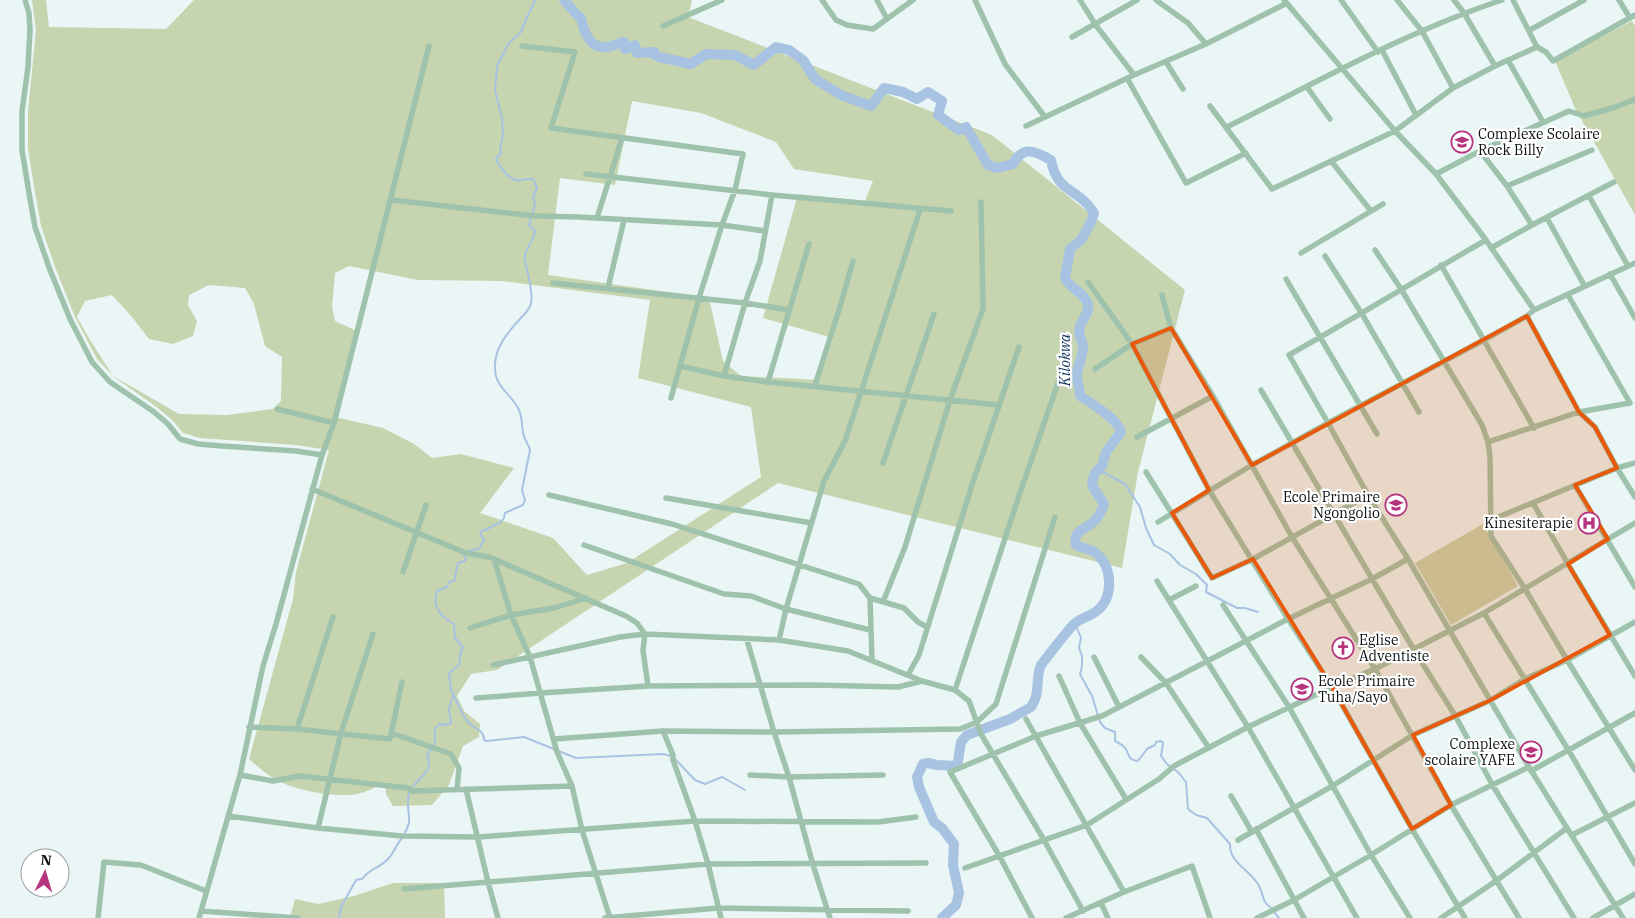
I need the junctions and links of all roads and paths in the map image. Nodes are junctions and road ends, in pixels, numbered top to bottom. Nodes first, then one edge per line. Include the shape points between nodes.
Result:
1 (26, 0) edge
2 (722, 0) edge
3 (822, 0) edge
4 (877, 0) edge
5 (913, 0) edge
6 (975, 0) edge
7 (1080, 0) edge
8 (1137, 0) edge
9 (1156, 0) edge
10 (1341, 0) edge
11 (1397, 0) edge
12 (1454, 0) edge
13 (1502, 0) edge
14 (1513, 0) edge
15 (1584, 0) edge
16 (1619, 0) edge
17 (711, 2) edge
18 (1286, 2) edge
19 (1464, 13) junction
20 (1633, 16) edge
21 (887, 19) junction
22 (1095, 24) junction
23 (663, 26) dead end
24 (1530, 30) junction
25 (1422, 31) junction
26 (1072, 37) dead end
27 (1206, 44) junction
28 (429, 46) dead end
29 (522, 46) dead end
30 (1537, 47) junction
31 (1380, 51) junction
32 (1508, 60) junction
33 (1166, 62) junction
34 (1495, 66) junction
35 (1343, 68) junction
36 (1134, 75) junction
37 (1127, 78) junction
38 (1307, 87) junction
39 (1453, 88) junction
40 (1183, 90) dead end
41 (1635, 99) edge
42 (1210, 106) dead end
43 (1416, 115) junction
44 (1045, 117) junction
45 (1330, 119) dead end
46 (1543, 122) junction
47 (1026, 126) dead end
48 (1227, 127) junction
49 (1395, 131) junction
50 (622, 138) junction
51 (1592, 150) dead end
52 (1480, 151) junction
53 (1246, 153) junction
54 (1331, 161) junction
55 (586, 174) dead end
56 (1436, 174) junction
57 (610, 177) junction
58 (1614, 182) dead end
59 (1507, 186) junction
60 (735, 190) junction
61 (772, 195) junction
62 (1589, 196) junction
63 (392, 200) junction
64 (981, 202) dead end
65 (1383, 204) dead end
66 (920, 210) junction
67 (951, 211) dead end
68 (1371, 211) junction
69 (597, 218) junction
70 (1547, 218) junction
71 (624, 220) junction
72 (722, 225) junction
73 (1532, 225) junction
74 (765, 232) junction
75 (1486, 240) junction
76 (809, 244) dead end
77 (1492, 248) junction
78 (1375, 250) dead end
79 (1302, 253) dead end
80 (1325, 256) dead end
81 (853, 261) dead end
82 (1635, 263) edge
83 (1441, 265) junction
84 (1628, 266) junction
85 (1610, 274) junction
86 (1286, 279) dead end
87 (1088, 282) dead end
88 (553, 284) dead end
89 (1584, 285) junction
90 (608, 288) junction
91 (1401, 289) junction
92 (1162, 295) dead end
93 (1568, 295) junction
94 (699, 298) junction
95 (745, 303) junction
96 (790, 310) junction
97 (1534, 310) junction
98 (934, 314) dead end
99 (1362, 314) junction
100 (1527, 316) junction
101 (1635, 318) edge
102 (1171, 328) junction
103 (1321, 337) junction
104 (1484, 340) junction
105 (1132, 344) junction
106 (1020, 347) dead end
107 (1445, 361) junction
108 (680, 366) junction
109 (1095, 369) dead end
110 (1061, 374) dead end
111 (724, 376) junction
112 (768, 382) junction
113 (1403, 382) junction
114 (815, 385) junction
115 (1261, 390) dead end
116 (860, 391) junction
117 (907, 395) junction
118 (1213, 396) junction
119 (671, 398) dead end
120 (950, 400) junction
121 (1000, 405) junction
122 (1361, 406) junction
123 (277, 410) dead end
124 (1420, 412) dead end
125 (1580, 412) junction
126 (1172, 418) junction
127 (334, 422) junction
128 (1328, 423) junction
129 (1534, 428) junction
130 (1377, 434) dead end
131 (1138, 437) dead end
132 (1488, 442) junction
133 (1292, 444) junction
134 (322, 455) junction
135 (883, 463) dead end
136 (1635, 463) edge
137 (1252, 465) junction
138 (1617, 468) junction
139 (1146, 472) dead end
140 (1575, 485) junction
141 (312, 489) junction
142 (1210, 490) junction
143 (549, 495) dead end
144 (1368, 495) junction
145 (666, 498) dead end
146 (1635, 498) edge
147 (1533, 503) junction
148 (426, 505) dead end
149 (1172, 513) junction
150 (1334, 514) junction
151 (1055, 517) dead end
152 (1491, 520) junction
153 (1158, 522) dead end
154 (1635, 522) edge
155 (812, 523) junction
156 (417, 532) junction
157 (1292, 537) junction
158 (1608, 539) junction
159 (584, 545) dead end
160 (494, 559) junction
161 (1252, 559) junction
162 (1408, 559) junction
163 (800, 564) junction
164 (1568, 564) junction
165 (403, 572) dead end
166 (1372, 580) junction
167 (1158, 581) dead end
168 (1196, 586) dead end
169 (1635, 586) edge
170 (1525, 588) junction
171 (586, 598) junction
172 (870, 598) junction
173 (1169, 600) junction
174 (1330, 600) junction
175 (883, 602) junction
176 (1223, 605) dead end
177 (786, 609) junction
178 (1484, 614) junction
179 (511, 615) junction
180 (333, 617) dead end
181 (1288, 619) junction
182 (1635, 622) edge
183 (927, 627) junction
184 (470, 628) dead end
185 (870, 630) junction
186 (1449, 632) junction
187 (373, 634) dead end
188 (645, 634) junction
189 (1610, 635) junction
190 (747, 640) junction
191 (779, 640) junction
192 (1246, 641) junction
193 (1414, 650) junction
194 (530, 657) junction
195 (1094, 657) dead end
196 (1141, 657) dead end
197 (872, 660) junction
198 (1567, 660) junction
199 (1207, 662) junction
200 (493, 665) dead end
201 (1375, 669) junction
202 (908, 675) junction
203 (1059, 676) dead end
204 (1635, 676) edge
205 (1525, 679) junction
206 (922, 681) junction
207 (402, 682) dead end
208 (1166, 683) junction
209 (761, 685) junction
210 (648, 686) junction
211 (1332, 687) junction
212 (955, 690) junction
213 (541, 693) junction
214 (476, 698) dead end
215 (1489, 700) junction
216 (1118, 707) junction
217 (1290, 707) junction
218 (1635, 713) edge
219 (1456, 716) junction
220 (1026, 719) dead end
221 (1080, 723) junction
222 (250, 727) junction
223 (1248, 727) junction
224 (1608, 727) junction
225 (979, 728) junction
226 (297, 729) junction
227 (663, 731) junction
228 (774, 732) junction
229 (341, 733) junction
230 (391, 733) junction
231 (1413, 735) junction
232 (1036, 736) junction
233 (554, 739) junction
234 (1209, 748) junction
235 (1569, 751) junction
236 (993, 754) junction
237 (1374, 761) junction
238 (1530, 769) junction
239 (1635, 770) edge
240 (240, 775) junction
241 (750, 775) dead end
242 (883, 775) dead end
243 (790, 777) junction
244 (331, 779) junction
245 (1334, 785) junction
246 (572, 786) junction
247 (1493, 786) junction
248 (466, 789) junction
249 (457, 790) junction
250 (1231, 796) dead end
251 (1126, 799) junction
252 (1635, 803) edge
253 (1451, 805) junction
254 (1293, 808) junction
255 (228, 816) junction
256 (916, 817) dead end
257 (1606, 817) junction
258 (801, 820) junction
259 (695, 821) junction
260 (1087, 824) junction
261 (318, 828) junction
262 (1567, 828) junction
263 (1412, 829) junction
264 (582, 830) junction
265 (1254, 831) junction
266 (1572, 835) junction
267 (478, 837) junction
268 (1044, 840) junction
269 (1238, 840) dead end
270 (1534, 853) junction
271 (1371, 854) junction
272 (1000, 856) junction
273 (708, 864) junction
274 (926, 864) dead end
275 (1635, 864) edge
276 (813, 865) junction
277 (965, 868) dead end
278 (596, 873) junction
279 (1332, 877) junction
280 (1496, 881) junction
281 (488, 882) junction
282 (404, 889) dead end
283 (206, 891) junction
284 (1124, 892) junction
285 (1635, 894) edge
286 (1294, 900) junction
287 (1101, 903) junction
288 (1614, 904) junction
289 (1458, 907) junction
290 (718, 908) junction
291 (828, 910) junction
292 (1083, 910) junction
293 (200, 911) junction
294 (908, 911) dead end
295 (98, 918) edge
296 (198, 918) edge
297 (298, 918) edge
298 (498, 918) edge
299 (605, 918) edge
300 (610, 918) edge
301 (721, 918) edge
302 (830, 918) edge
303 (1032, 918) edge
304 (1066, 918) edge
305 (1108, 918) edge
306 (1210, 918) edge
307 (1258, 918) edge
308 (1304, 918) edge
309 (1357, 918) edge
310 (1410, 918) edge
311 (1442, 918) edge
312 (1465, 918) edge
313 (1519, 918) edge
314 (1574, 918) edge
315 (1593, 918) edge
316 (1623, 918) edge

1 - 134 street via 30,30 22,111 22,150 35,228 70,319 92,362 110,382 154,412 180,438 214,446
2 - 17 street
3 - 21 street via 836,20 847,25 874,29
4 - 21 street
5 - 21 street
6 - 44 street via 1005,64
7 - 22 street
8 - 22 street
9 - 27 street via 1188,24
10 - 31 street
11 - 25 street
12 - 19 street
13 - 19 street
14 - 24 street
15 - 24 street
16 - 20 street
17 - 23 street
18 - 27 street
18 - 35 street
19 - 25 street
19 - 34 street
20 - 30 street via 1553,61
22 - 26 street
22 - 36 street
24 - 30 street
25 - 31 street
25 - 39 street
27 - 33 street
28 - 63 street
29 - 50 street via 575,52 551,128
30 - 32 street
31 - 35 street
31 - 43 street
32 - 34 street
32 - 46 street
33 - 36 street
33 - 40 street
34 - 39 street
35 - 38 street
35 - 49 street
36 - 37 street
37 - 44 street
37 - 53 street via 1186,183
38 - 45 street
38 - 48 street
39 - 43 street
41 - 46 street via 1584,116 1569,111
42 - 48 street
43 - 49 street
44 - 47 street
46 - 52 street
48 - 53 street
49 - 54 street
49 - 56 street
50 - 57 street
50 - 60 street via 743,154
51 - 59 street
52 - 56 street
52 - 59 street
53 - 54 street via 1272,189
54 - 68 street
55 - 57 street
56 - 75 street
57 - 60 street
57 - 69 street
58 - 62 street
59 - 73 street
60 - 61 street
60 - 72 street
61 - 66 street
61 - 74 street
62 - 70 street
62 - 84 street
63 - 69 street via 533,216
63 - 127 street
64 - 120 street via 983,309
65 - 68 street
66 - 67 street
66 - 116 street
68 - 79 street
69 - 71 street
70 - 73 street
70 - 89 street
71 - 72 street
71 - 90 street
72 - 74 street
72 - 94 street
73 - 77 street
74 - 95 street via 760,261
75 - 77 street
75 - 83 street
76 - 96 street
77 - 97 street
78 - 91 street
80 - 99 street
81 - 114 street
82 - 84 street
83 - 91 street
83 - 104 street
84 - 85 street
85 - 89 street
85 - 101 street
86 - 103 street
87 - 105 street
88 - 90 street
89 - 93 street
90 - 94 street
91 - 99 street
91 - 107 street
92 - 102 street
93 - 97 street
93 - 125 street via 1630,402
94 - 95 street
94 - 108 street
95 - 96 street
95 - 111 street
96 - 112 street
97 - 100 street
98 - 117 street
99 - 103 street
99 - 113 street
100 - 104 street
100 - 125 street
102 - 105 street
102 - 118 street
103 - 122 street
103 - 128 street via 1289,355
104 - 107 street
104 - 129 street
105 - 109 street
105 - 126 street
106 - 121 street
107 - 113 street
107 - 132 street via 1482,425
108 - 111 street
108 - 119 street
110 - 212 street
111 - 112 street
112 - 114 street
113 - 122 street
113 - 124 street
114 - 116 street
115 - 133 street
116 - 117 street
116 - 155 street via 845,441 824,480
117 - 120 street
117 - 135 street
118 - 126 street
118 - 137 street
120 - 121 street
120 - 175 street via 905,547
121 - 183 street
122 - 128 street
122 - 130 street
123 - 127 street
125 - 129 street
125 - 138 street via 1595,426
126 - 131 street
126 - 142 street
127 - 134 street
128 - 133 street
128 - 144 street
129 - 132 street
132 - 152 street via 1492,476
133 - 137 street
133 - 150 street
134 - 141 street
136 - 138 street
137 - 142 street
137 - 157 street
138 - 140 street
138 - 146 street
139 - 149 street
140 - 147 street
140 - 158 street
141 - 156 street
141 - 222 street via 263,666
142 - 149 street
142 - 161 street
143 - 163 street via 672,524
144 - 150 street
144 - 162 street
145 - 155 street
147 - 152 street
147 - 164 street
148 - 156 street
149 - 153 street
149 - 161 street via 1212,578
150 - 157 street
150 - 166 street
151 - 225 street via 996,704
152 - 170 street via 1492,536
154 - 158 street
155 - 163 street
156 - 160 street via 465,553
156 - 165 street
157 - 161 street
157 - 174 street
158 - 164 street
158 - 169 street
159 - 177 street via 724,594 751,596
160 - 171 street
160 - 179 street
161 - 181 street
162 - 166 street
162 - 186 street
163 - 172 street via 859,584
163 - 177 street
164 - 170 street
164 - 189 street
166 - 174 street
166 - 193 street
167 - 173 street
168 - 173 street
170 - 178 street
170 - 198 street
171 - 179 street via 554,608
171 - 188 street via 626,616
172 - 175 street
172 - 185 street
173 - 199 street
174 - 181 street
174 - 201 street
175 - 183 street via 904,608
176 - 192 street
177 - 185 street
177 - 191 street
178 - 186 street
178 - 205 street
179 - 184 street
179 - 194 street
180 - 226 street
181 - 192 street
181 - 211 street
182 - 189 street
183 - 202 street via 919,655
185 - 197 street
186 - 193 street
186 - 215 street
187 - 229 street
188 - 190 street
188 - 194 street
188 - 210 street
189 - 198 street
189 - 204 street
190 - 191 street
190 - 209 street
191 - 197 street via 848,651
192 - 199 street
192 - 217 street
193 - 201 street
193 - 219 street
194 - 200 street
194 - 213 street
195 - 216 street
196 - 208 street
197 - 202 street
198 - 205 street
198 - 224 street
199 - 208 street
199 - 223 street
201 - 211 street
201 - 231 street
202 - 206 street
203 - 221 street
205 - 215 street
205 - 235 street
206 - 209 street via 898,688
206 - 212 street
207 - 230 street
208 - 216 street
208 - 234 street
209 - 210 street
209 - 228 street
210 - 213 street
211 - 217 street
211 - 237 street
212 - 225 street via 969,701
213 - 214 street
213 - 233 street
215 - 219 street
215 - 238 street
216 - 221 street
217 - 223 street
217 - 245 street
218 - 224 street
219 - 231 street
219 - 247 street
220 - 232 street
221 - 232 street
221 - 251 street
222 - 226 street
222 - 240 street
223 - 234 street
223 - 254 street
224 - 235 street
224 - 239 street
225 - 228 street
225 - 236 street
226 - 229 street
227 - 228 street
227 - 233 street
227 - 259 street
228 - 243 street
229 - 230 street via 390,739
229 - 244 street
230 - 249 street via 451,754 459,768
231 - 237 street
231 - 253 street
232 - 236 street
232 - 260 street
233 - 246 street
234 - 251 street
235 - 238 street
235 - 257 street
236 - 268 street
236 - 272 street via 950,772
237 - 245 street
237 - 263 street
238 - 247 street
238 - 262 street
240 - 244 street via 273,781 300,776
240 - 255 street
241 - 243 street
242 - 243 street
243 - 258 street
244 - 249 street via 410,789
244 - 261 street
245 - 254 street
245 - 271 street
246 - 248 street
246 - 264 street
247 - 253 street
247 - 270 street
248 - 249 street
248 - 267 street
250 - 265 street
251 - 260 street
252 - 257 street
253 - 263 street
253 - 280 street
254 - 265 street
254 - 279 street
255 - 261 street
255 - 283 street
256 - 258 street via 878,822
257 - 266 street
257 - 275 street
258 - 259 street
258 - 276 street
259 - 264 street
259 - 273 street
260 - 268 street
260 - 284 street
261 - 267 street via 404,836
262 - 266 street
262 - 270 street
263 - 271 street
263 - 289 street
264 - 267 street
264 - 278 street
265 - 269 street
265 - 286 street
266 - 288 street
267 - 281 street
268 - 272 street
268 - 292 street
270 - 280 street
270 - 314 street
271 - 279 street
271 - 310 street
272 - 277 street
272 - 303 street
273 - 276 street
273 - 278 street
273 - 290 street
274 - 276 street
276 - 291 street
278 - 281 street
278 - 300 street
279 - 286 street
279 - 309 street
280 - 289 street
280 - 313 street
281 - 282 street
281 - 298 street
283 - 293 street
283 - 295 street via 141,865 104,862
284 - 287 street
284 - 306 street via 1192,866
285 - 288 street
286 - 307 street
286 - 308 street
287 - 292 street
287 - 305 street
288 - 315 street
288 - 316 street
289 - 311 street
289 - 312 street
290 - 291 street
290 - 300 street
290 - 301 street
291 - 294 street
291 - 302 street
292 - 304 street
293 - 296 street
293 - 297 street
299 - 300 street

